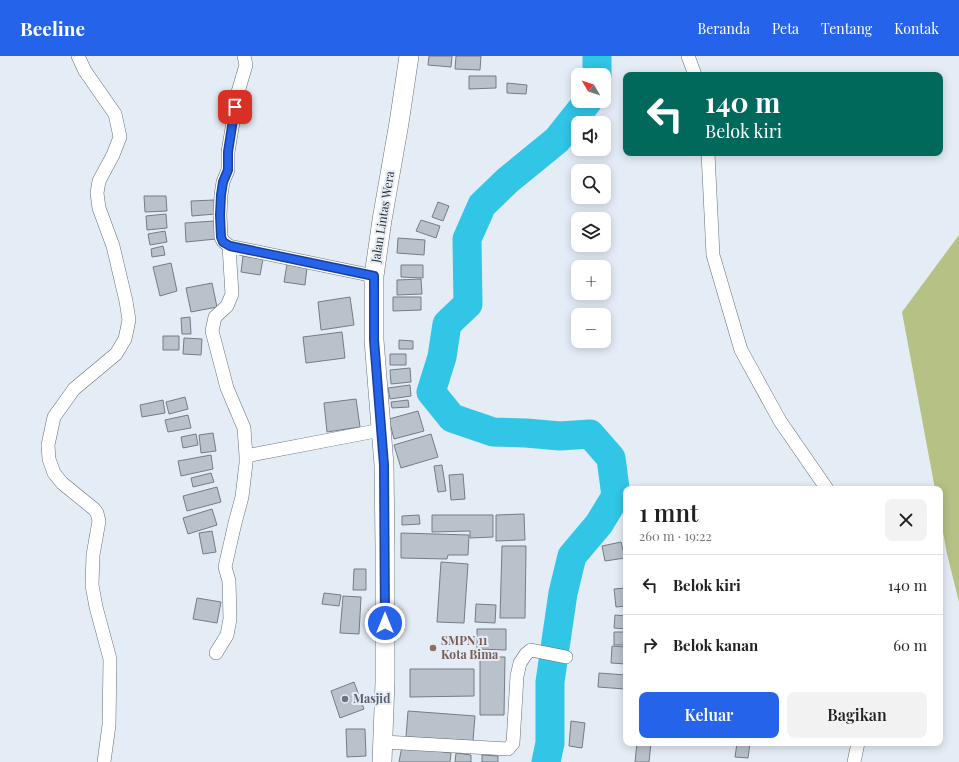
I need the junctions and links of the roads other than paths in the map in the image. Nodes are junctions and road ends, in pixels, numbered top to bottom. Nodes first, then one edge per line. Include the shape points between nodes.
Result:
1 (78, 56) edge
2 (244, 56) edge
3 (408, 56) edge
4 (688, 56) edge
5 (694, 72) edge
6 (708, 156) edge
7 (230, 246) junction
8 (374, 276) junction
9 (381, 430) junction
10 (246, 456) junction
11 (825, 486) edge
12 (216, 652) dead end
13 (566, 657) dead end
14 (384, 742) junction
15 (857, 746) edge
16 (104, 762) edge
17 (382, 762) edge
18 (854, 762) edge

1 - 16 street via 85,71 115,114 120,137 99,181 97,193 99,208 113,246 129,320 125,339 116,354 74,389 54,417 48,445 54,473 62,483 94,508 99,521 93,555 92,585 110,659 109,725
2 - 7 street via 246,65 238,92 228,152 228,170 221,195 221,237 223,242
3 - 8 main road, Jalan Lintas Wera
4 - 5 street
6 - 11 street via 713,255 741,350 780,421
7 - 8 street
7 - 10 street via 232,294 227,306 214,316 212,331 227,388 244,428
8 - 9 main road, Jalan Lintas Wera via 374,340
9 - 10 street
9 - 14 main road, Jalan Lintas Wera via 385,547
10 - 12 street via 242,497 225,567 229,581 230,619 227,634
13 - 14 street via 531,650 520,663 513,743 508,749
14 - 17 main road, Jalan Lintas Wera
15 - 18 street

